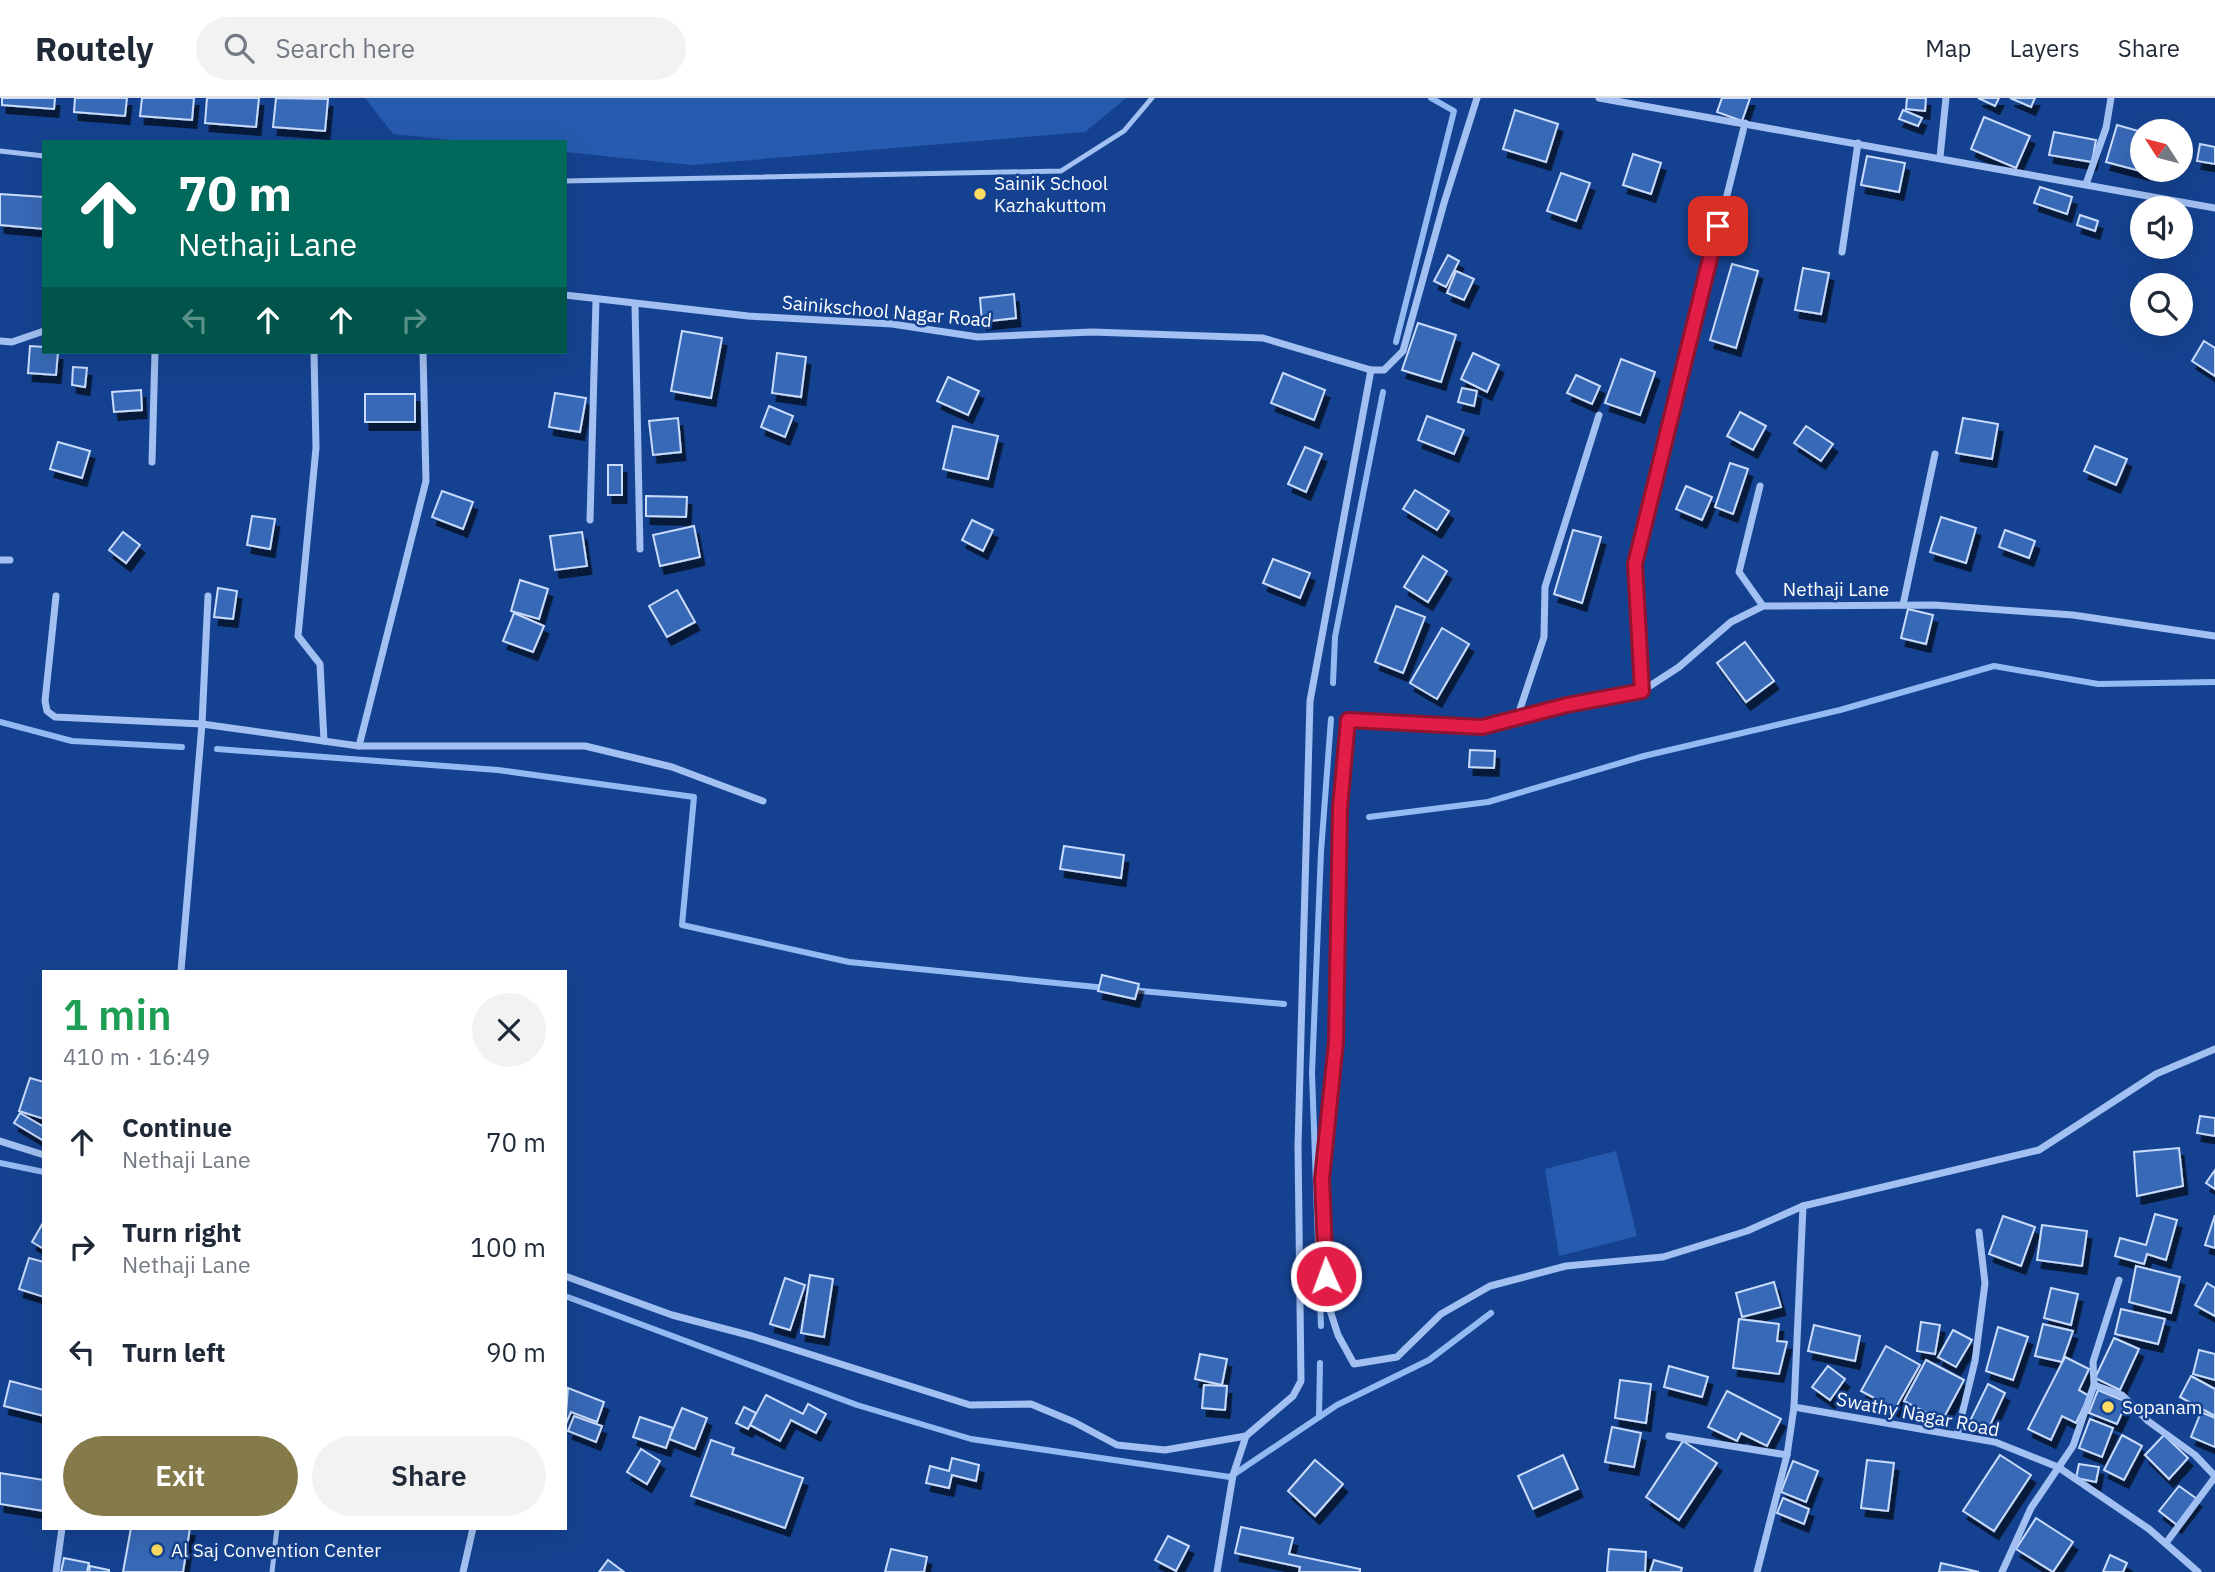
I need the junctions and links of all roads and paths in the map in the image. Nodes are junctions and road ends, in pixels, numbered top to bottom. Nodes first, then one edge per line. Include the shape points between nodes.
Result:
1 (1152, 98) edge
2 (1477, 98) edge
3 (1599, 98) edge
4 (1946, 98) edge
5 (2112, 98) edge
6 (1745, 123) junction
7 (1858, 143) junction
8 (0, 152) edge
9 (42, 156) edge
10 (1940, 157) junction
11 (567, 181) edge
12 (2086, 184) junction
13 (2215, 208) edge
14 (1842, 252) dead end
15 (567, 295) edge
16 (596, 299) junction
17 (635, 304) junction
18 (42, 332) edge
19 (0, 341) edge
20 (155, 354) edge
21 (314, 354) edge
22 (423, 354) edge
23 (1371, 370) junction
24 (1599, 415) dead end
25 (1935, 454) dead end
26 (152, 462) dead end
27 (1760, 486) dead end
28 (590, 520) dead end
29 (640, 548) dead end
30 (0, 560) edge
31 (10, 560) dead end
32 (56, 596) dead end
33 (208, 596) dead end
34 (1903, 605) junction
35 (1763, 606) junction
36 (2215, 636) edge
37 (1642, 691) junction
38 (1517, 718) junction
39 (202, 724) junction
40 (324, 741) junction
41 (359, 746) junction
42 (763, 801) dead end
43 (181, 970) edge
44 (2215, 1049) edge
45 (0, 1141) edge
46 (42, 1154) edge
47 (1803, 1206) junction
48 (1979, 1232) dead end
49 (567, 1277) edge
50 (2119, 1280) dead end
51 (2094, 1385) junction
52 (1794, 1407) junction
53 (1957, 1435) junction
54 (1246, 1436) junction
55 (1670, 1436) dead end
56 (1787, 1455) junction
57 (2058, 1467) junction
58 (2215, 1476) edge
59 (62, 1530) edge
60 (278, 1530) edge
61 (473, 1530) edge
62 (2166, 1543) junction
63 (57, 1572) edge
64 (272, 1572) edge
65 (463, 1572) edge
66 (1217, 1572) edge
67 (1757, 1572) edge
68 (2001, 1572) edge
69 (2198, 1572) edge

1 - 11 lane via 1124,131 1061,171
2 - 23 street via 1403,351 1384,370
3 - 6 street
4 - 10 street
5 - 12 street
6 - 7 street
6 - 37 street via 1635,564
7 - 10 street
7 - 14 street
8 - 9 lane
10 - 12 street
12 - 13 street
15 - 16 street, Sainikschool Nagar Road
16 - 17 street, Sainikschool Nagar Road
16 - 28 street
17 - 23 street, Sainikschool Nagar Road via 892,324 978,337 1091,332 1263,338
17 - 29 street
18 - 19 street via 12,342
20 - 26 street
21 - 40 street via 316,448 298,636 320,664
22 - 41 street via 426,481
23 - 54 street via 1310,701 1298,1146 1301,1381 1293,1396
24 - 38 street via 1545,587 1544,637
25 - 34 street
27 - 35 street via 1739,572
30 - 31 street
32 - 39 street via 47,711 55,717
33 - 39 street
34 - 35 street, Nethaji Lane
34 - 36 street, Nethaji Lane via 2073,615
35 - 37 street, Nethaji Lane via 1731,622 1679,667
37 - 38 street, Nethaji Lane
38 - 47 street, Nethaji Lane via 1482,727 1348,720 1340,808 1336,1042 1322,1179 1327,1301 1354,1364 1397,1357 1441,1314 1490,1286 1566,1266 1663,1257 1747,1231
39 - 40 street
39 - 43 street
40 - 41 street
41 - 42 street via 585,746 672,767
44 - 47 street via 2156,1074 2039,1150
45 - 46 street
47 - 52 street
48 - 53 street via 1985,1283 1975,1361
49 - 54 street via 672,1315 970,1405 1031,1404 1117,1446 1165,1450
50 - 51 street via 2093,1362
51 - 57 street via 2073,1446
51 - 58 street via 2122,1395
52 - 53 street, Swathy Nagar Road
52 - 56 street
53 - 57 street, Swathy Nagar Road via 1995,1442
54 - 66 street via 1233,1475
55 - 56 street
56 - 67 street
57 - 62 street, Swathy Nagar Road
57 - 68 street via 2031,1508
58 - 62 street
59 - 63 street
60 - 64 lane
61 - 65 street
62 - 69 street, Swathy Nagar Road

